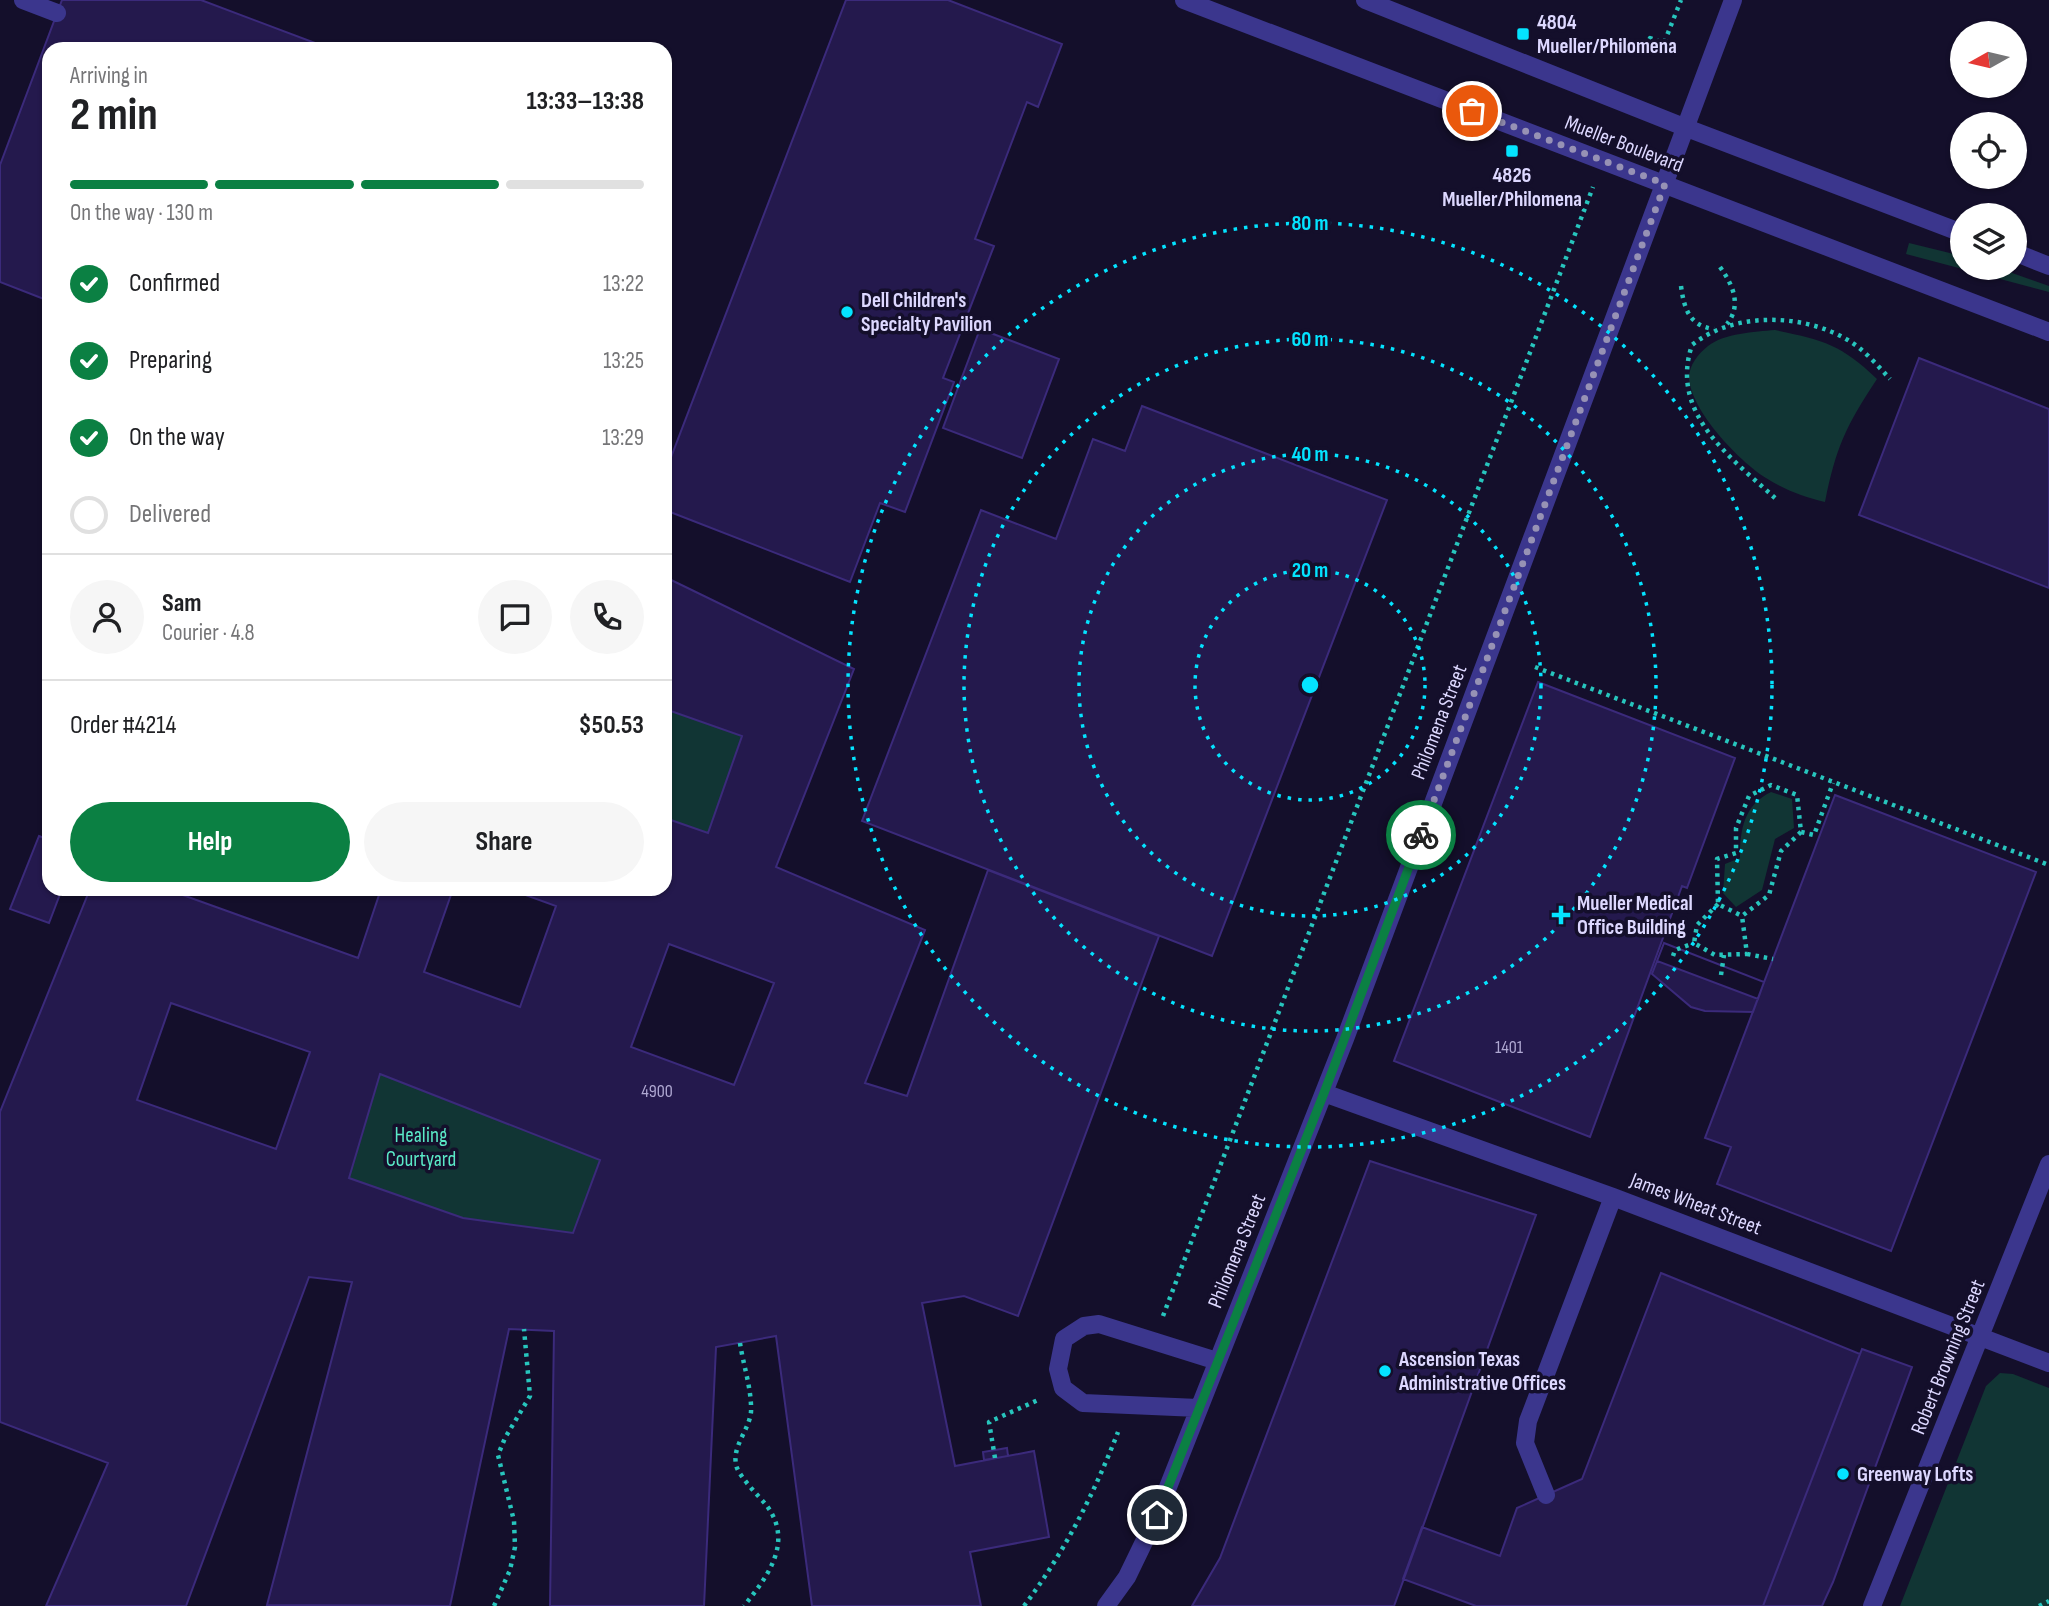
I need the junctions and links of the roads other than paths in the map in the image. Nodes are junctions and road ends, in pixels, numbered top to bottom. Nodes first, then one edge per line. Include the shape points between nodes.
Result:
1 (23, 0) edge
2 (1184, 0) edge
3 (1364, 0) edge
4 (1733, 0) edge
5 (57, 13) dead end
6 (1684, 127) junction
7 (1665, 184) junction
8 (1950, 228) edge
9 (2027, 257) edge
10 (2049, 266) edge
11 (2049, 332) edge
12 (1324, 1093) junction
13 (2049, 1164) edge
14 (1613, 1197) junction
15 (1980, 1338) junction
16 (1217, 1362) junction
17 (2049, 1363) edge
18 (1198, 1408) junction
19 (1546, 1495) dead end
20 (1105, 1606) edge
21 (1872, 1606) edge

1 - 5 street
2 - 7 street, Mueller Boulevard
3 - 6 street, Mueller Boulevard
4 - 6 street, Philomena Street
6 - 7 street, Philomena Street
6 - 8 street, Mueller Boulevard
7 - 11 street, Mueller Boulevard
7 - 12 street, Philomena Street
9 - 10 street
12 - 14 street, James Wheat Street
12 - 16 street, Philomena Street
13 - 15 street, Robert Browning Street
14 - 15 street, James Wheat Street
14 - 19 street via 1528,1422 1525,1443
15 - 17 street, James Wheat Street
15 - 21 street, Robert Browning Street
16 - 18 street, Philomena Street
16 - 18 street via 1100,1324 1084,1326 1064,1339 1058,1369 1063,1388 1083,1403
18 - 20 street, Philomena Street via 1133,1564

